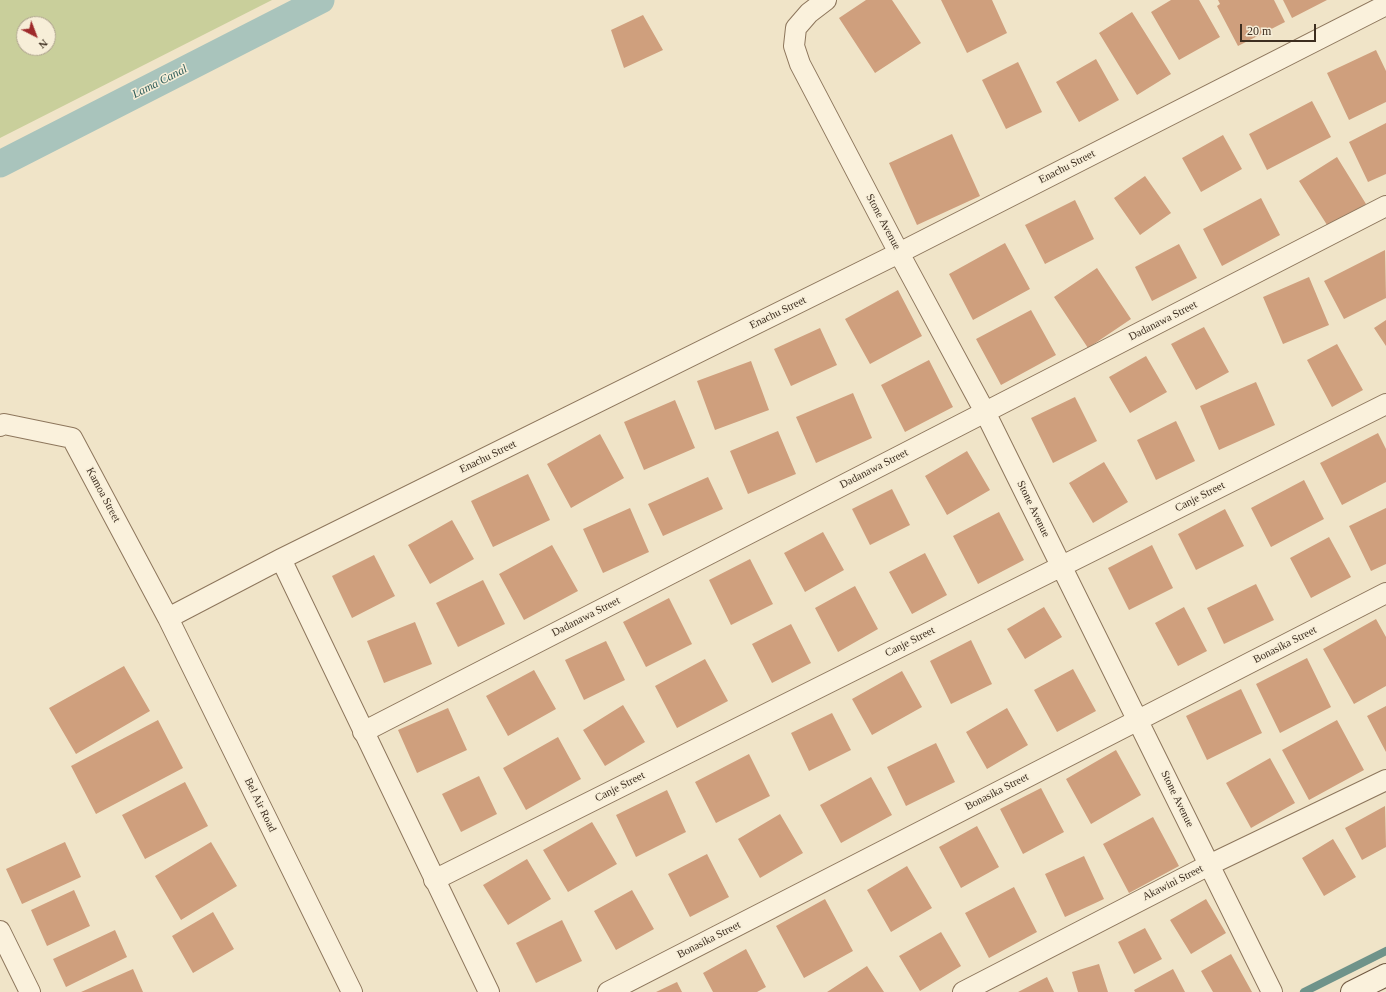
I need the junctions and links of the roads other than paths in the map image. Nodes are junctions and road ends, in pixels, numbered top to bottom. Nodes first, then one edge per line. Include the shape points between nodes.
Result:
1 (826, 0) edge
2 (1386, 5) edge
3 (1386, 206) edge
4 (899, 253) junction
5 (1386, 404) edge
6 (985, 412) junction
7 (0, 426) edge
8 (281, 559) junction
9 (1061, 566) junction
10 (1386, 593) edge
11 (168, 618) junction
12 (1138, 720) junction
13 (363, 732) junction
14 (1386, 780) edge
15 (1209, 865) junction
16 (434, 880) junction
17 (0, 931) edge
18 (1386, 975) edge
19 (30, 992) edge
20 (352, 992) edge
21 (489, 992) edge
22 (608, 992) edge
23 (963, 992) edge
24 (1272, 992) edge
25 (1352, 992) edge

1 - 4 street, Stone Avenue via 809,12 796,28 794,46 800,64
2 - 4 street, Enachu Street
3 - 6 street, Dadanawa Street
4 - 6 street, Stone Avenue
4 - 8 street, Enachu Street
5 - 9 street, Canje Street
6 - 9 street, Stone Avenue
6 - 13 street, Dadanawa Street
7 - 11 street, Kamoa Street via 4,424 72,438
8 - 11 street, Enachu Street
8 - 13 street
9 - 12 street, Stone Avenue
9 - 16 street, Canje Street
10 - 12 street, Bonasika Street
11 - 20 street, Bel Air Road
12 - 15 street, Stone Avenue
12 - 22 street, Bonasika Street
13 - 16 street
14 - 15 street, Akawini Street
15 - 23 street, Akawini Street
15 - 24 street, Stone Avenue
16 - 21 street
17 - 19 street
18 - 25 street

